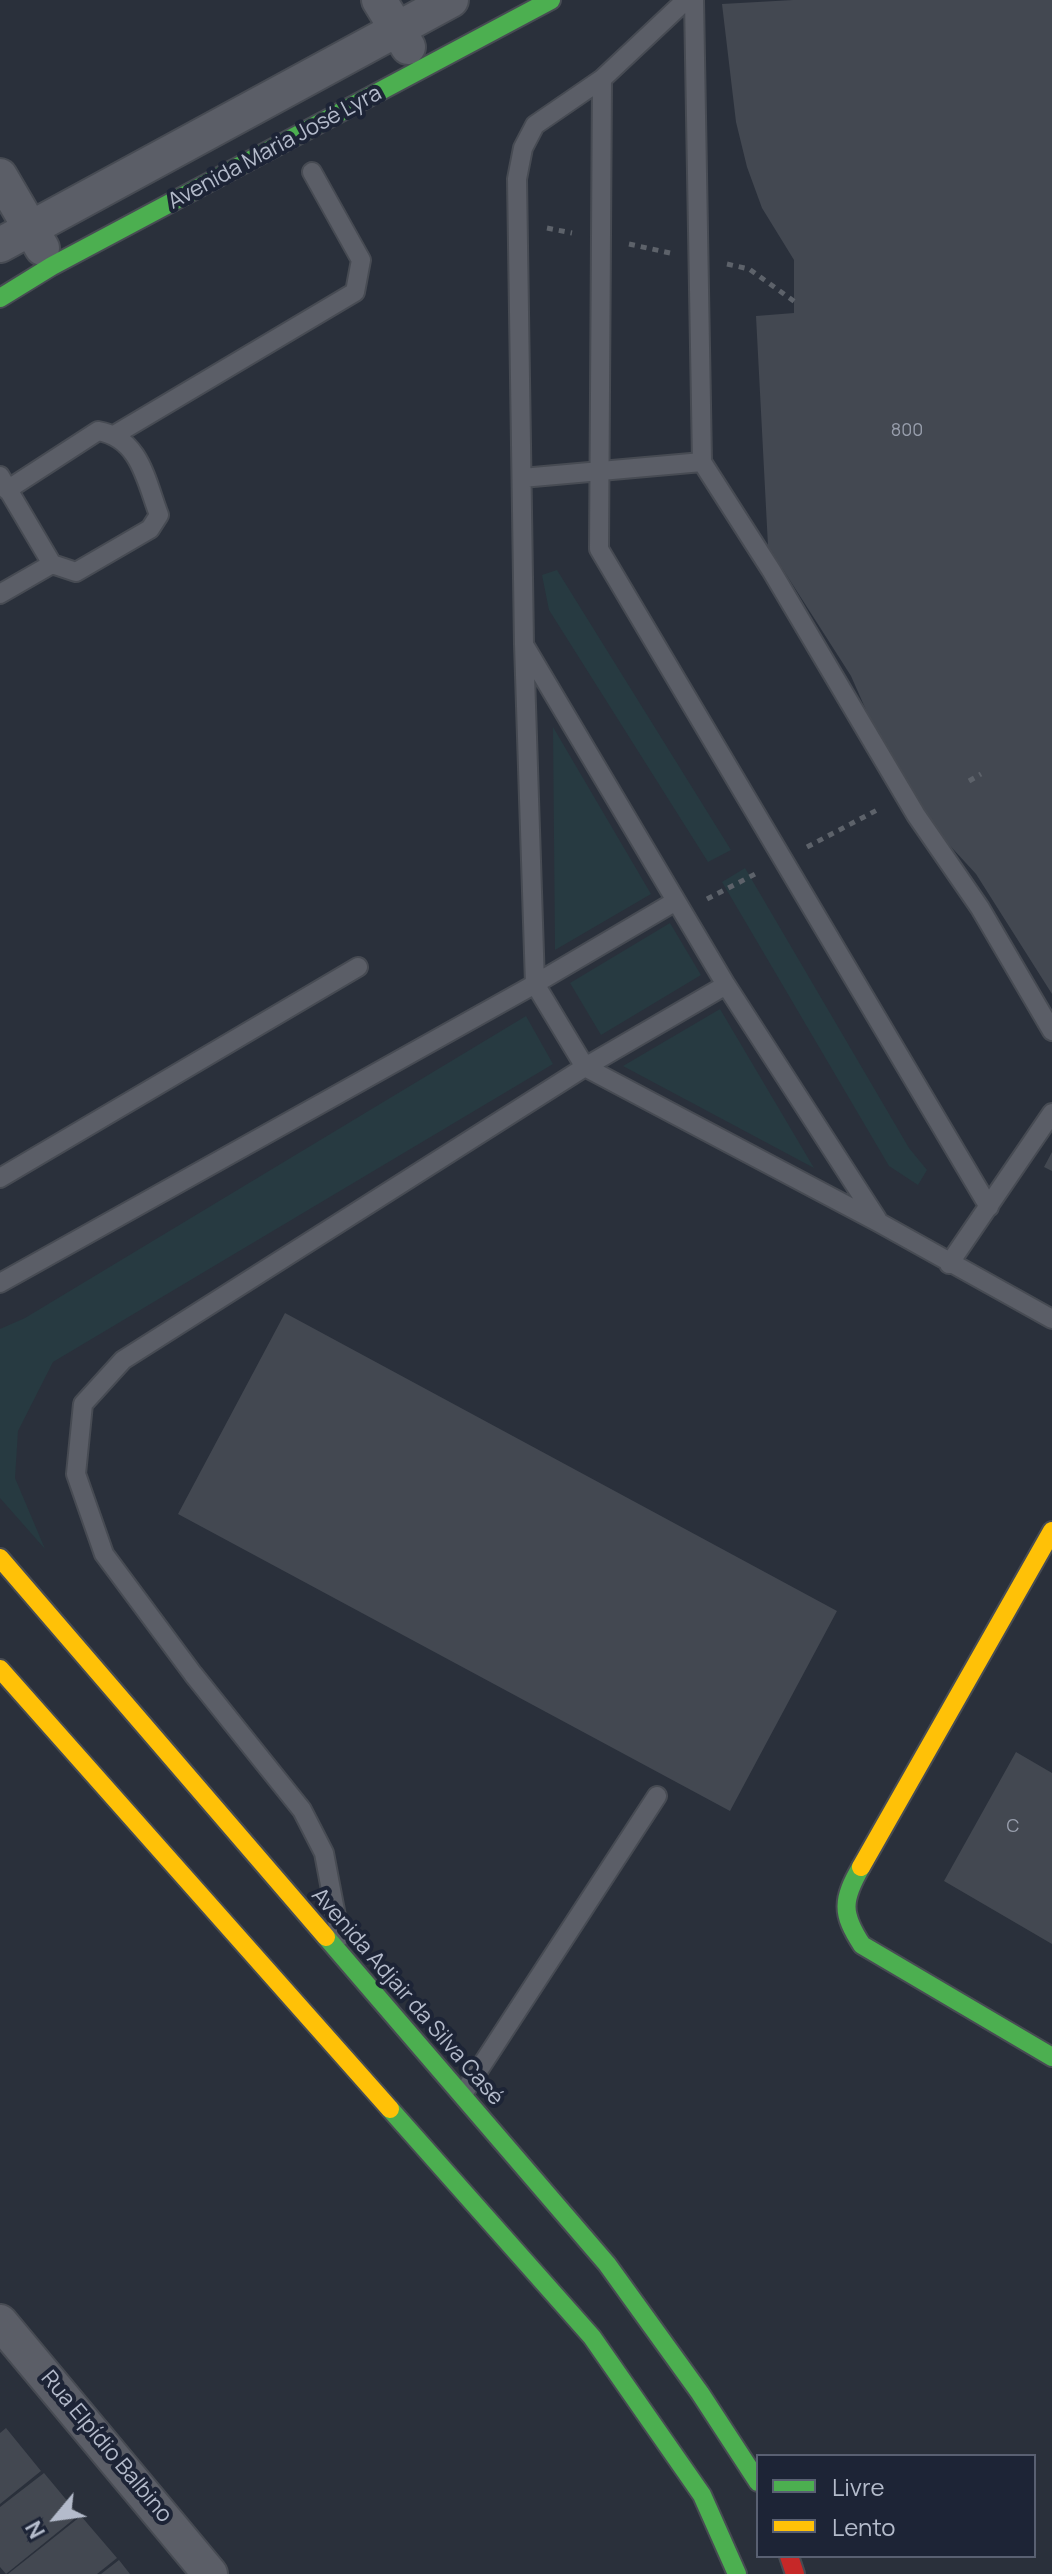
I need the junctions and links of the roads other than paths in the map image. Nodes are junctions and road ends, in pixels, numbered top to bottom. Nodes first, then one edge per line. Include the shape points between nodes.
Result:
1 (379, 0) edge
2 (451, 0) edge
3 (551, 0) edge
4 (686, 0) edge
5 (694, 0) edge
6 (396, 29) junction
7 (424, 70) junction
8 (602, 79) junction
9 (312, 172) dead end
10 (0, 176) edge
11 (31, 228) junction
12 (0, 245) edge
13 (52, 266) junction
14 (0, 298) edge
15 (116, 434) junction
16 (702, 462) junction
17 (600, 471) junction
18 (522, 478) junction
19 (4, 483) edge
20 (52, 564) junction
21 (0, 594) edge
22 (524, 644) junction
23 (676, 901) junction
24 (358, 967) dead end
25 (535, 984) junction
26 (726, 985) junction
27 (1052, 1031) edge
28 (585, 1067) junction
29 (1052, 1113) edge
30 (0, 1178) edge
31 (989, 1207) junction
32 (878, 1222) junction
33 (949, 1264) junction
34 (0, 1283) edge
35 (1052, 1319) edge
36 (1052, 1531) edge
37 (0, 1558) edge
38 (4, 1682) edge
39 (657, 1796) dead end
40 (345, 1963) junction
41 (1052, 2057) edge
42 (462, 2097) junction
43 (0, 2322) edge
44 (756, 2479) edge
45 (210, 2574) edge
46 (737, 2574) edge

1 - 6 street
2 - 6 street, Avenida Maria José Lyra
3 - 7 main road, Avenida Maria José Lyra
4 - 8 lane
5 - 16 lane
6 - 7 street
6 - 11 street, Avenida Maria José Lyra
7 - 13 main road, Avenida Maria José Lyra
8 - 17 lane
8 - 18 lane via 535,125 523,148 517,179
9 - 15 lane via 361,260 355,292
10 - 11 street
11 - 12 street, Avenida Maria José Lyra
11 - 13 street
13 - 14 main road, Avenida Maria José Lyra
15 - 19 lane via 98,431
15 - 20 lane via 130,446 153,487 159,515 150,529 76,572
16 - 17 lane
16 - 27 lane
17 - 18 lane
17 - 31 lane via 599,549
18 - 22 lane
19 - 20 lane
20 - 21 lane
22 - 23 lane
22 - 25 lane
23 - 25 lane
23 - 26 lane
24 - 30 lane
25 - 28 lane
25 - 34 lane
26 - 28 lane
26 - 32 lane
28 - 32 lane
28 - 40 lane via 123,1360 83,1404 76,1474 104,1554 302,1810 324,1853
29 - 31 lane
31 - 33 lane
32 - 33 lane
33 - 35 lane
36 - 41 main road via 846,1893 847,1922 862,1945
37 - 40 main road, Avenida Adjair da Silva Casé
38 - 46 main road via 592,2337 702,2495
39 - 42 lane
40 - 42 main road, Avenida Adjair da Silva Casé
42 - 44 main road, Avenida Adjair da Silva Casé via 607,2264
43 - 45 street, Rua Elpídio Balbino

